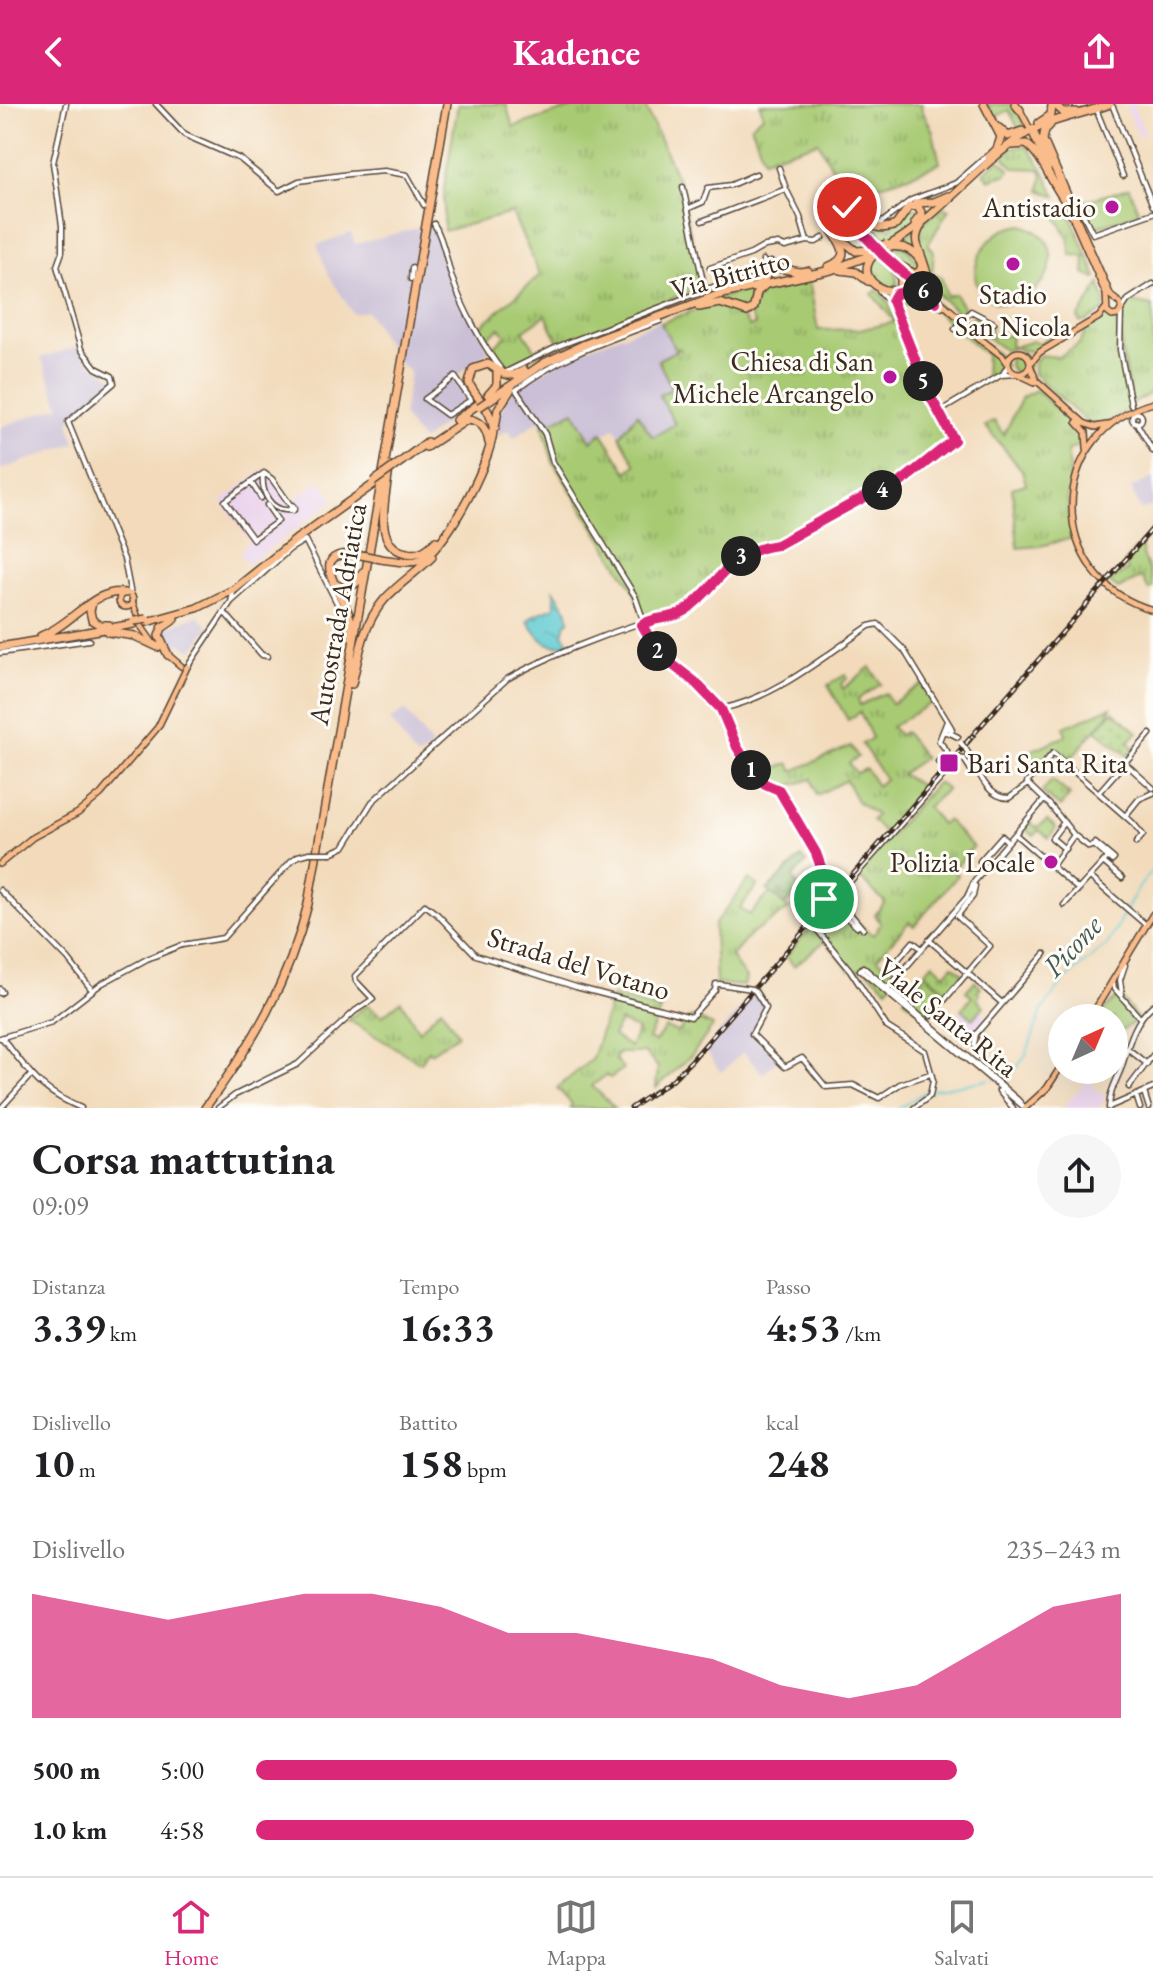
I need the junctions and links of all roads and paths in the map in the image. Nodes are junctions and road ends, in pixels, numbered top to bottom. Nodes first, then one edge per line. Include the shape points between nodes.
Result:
1 (66, 104) edge
2 (156, 104) edge
3 (448, 104) edge
4 (985, 104) edge
5 (1053, 104) edge
6 (1019, 106) edge
7 (1111, 106) edge
8 (1099, 107) edge
9 (1078, 114) junction
10 (1032, 128) junction
11 (994, 139) dead end
12 (1004, 150) junction
13 (779, 168) dead end
14 (975, 172) junction
15 (756, 174) dead end
16 (1123, 176) dead end
17 (683, 187) dead end
18 (786, 189) junction
19 (949, 192) junction
20 (867, 198) dead end
21 (424, 205) dead end
22 (1070, 205) junction
23 (842, 206) junction
24 (1153, 206) edge
25 (687, 209) junction
26 (1153, 213) edge
27 (933, 214) junction
28 (702, 221) dead end
29 (434, 224) dead end
30 (823, 238) dead end
31 (807, 241) junction
32 (881, 249) junction
33 (765, 266) junction
34 (897, 266) junction
35 (412, 268) dead end
36 (710, 268) dead end
37 (779, 268) joint
38 (820, 270) junction
39 (803, 277) junction
40 (411, 279) dead end
41 (777, 281) junction
42 (1153, 284) edge
43 (739, 285) junction
44 (879, 290) junction
45 (1108, 293) junction
46 (896, 294) junction
47 (707, 295) junction
48 (756, 300) junction
49 (1115, 300) junction
50 (1128, 300) junction
51 (938, 301) junction
52 (1106, 306) junction
53 (893, 307) junction
54 (1121, 310) junction
55 (1111, 315) junction
56 (1099, 317) junction
57 (660, 321) joint
58 (994, 323) dead end
59 (969, 328) junction
60 (955, 329) dead end
61 (1119, 332) junction
62 (558, 352) junction
63 (1022, 352) junction
64 (1040, 352) junction
65 (1013, 353) junction
66 (544, 363) junction
67 (1008, 365) junction
68 (1030, 365) junction
69 (500, 371) junction
70 (1017, 374) junction
71 (1001, 375) junction
72 (455, 377) joint
73 (487, 399) junction
74 (477, 405) junction
75 (1153, 405) edge
76 (1134, 411) junction
77 (937, 413) junction
78 (1118, 419) junction
79 (426, 447) junction
80 (1153, 451) edge
81 (1084, 457) junction
82 (486, 461) junction
83 (389, 462) junction
84 (403, 462) junction
85 (264, 473) junction
86 (251, 482) junction
87 (374, 483) junction
88 (261, 498) dead end
89 (267, 505) dead end
90 (291, 509) junction
91 (455, 518) junction
92 (278, 521) junction
93 (375, 523) junction
94 (1082, 555) junction
95 (1093, 566) junction
96 (329, 576) junction
97 (1097, 577) junction
98 (233, 593) dead end
99 (103, 595) junction
100 (129, 596) junction
101 (93, 601) junction
102 (119, 601) joint
103 (231, 602) junction
104 (197, 608) junction
105 (1153, 609) edge
106 (224, 612) junction
107 (135, 620) junction
108 (147, 620) junction
109 (644, 622) junction
110 (116, 625) junction
111 (252, 630) dead end
112 (348, 633) dead end
113 (87, 636) junction
114 (245, 636) junction
115 (29, 640) junction
116 (158, 647) junction
117 (0, 648) edge
118 (169, 655) junction
119 (267, 656) dead end
120 (185, 665) junction
121 (351, 687) junction
122 (721, 709) junction
123 (343, 711) junction
124 (949, 730) junction
125 (1150, 734) dead end
126 (938, 762) dead end
127 (1125, 763) junction
128 (978, 774) junction
129 (1028, 783) junction
130 (1153, 790) edge
131 (1099, 792) junction
132 (1044, 800) junction
133 (1126, 815) junction
134 (1064, 822) junction
135 (1015, 834) junction
136 (1074, 835) junction
137 (1008, 842) junction
138 (1136, 843) dead end
139 (1065, 849) junction
140 (1105, 860) junction
141 (0, 864) edge
142 (1052, 866) junction
143 (821, 867) junction
144 (986, 868) junction
145 (1090, 877) junction
146 (1122, 878) dead end
147 (973, 884) junction
148 (0, 890) edge
149 (1079, 890) junction
150 (1064, 905) dead end
151 (1153, 914) edge
152 (806, 922) dead end
153 (1145, 925) junction
154 (857, 927) dead end
155 (863, 929) dead end
156 (819, 932) dead end
157 (929, 940) junction
158 (922, 949) junction
159 (1045, 954) dead end
160 (967, 973) junction
161 (898, 976) junction
162 (1114, 984) junction
163 (92, 990) junction
164 (886, 990) junction
165 (1002, 1003) junction
166 (1100, 1004) edge
167 (1152, 1007) edge
168 (1134, 1009) junction
169 (931, 1016) dead end
170 (1140, 1018) junction
171 (1, 1038) edge
172 (1128, 1046) edge
173 (1128, 1049) edge
174 (1153, 1055) edge
175 (1146, 1064) junction
176 (986, 1066) dead end
177 (1153, 1071) edge
178 (930, 1074) junction
179 (31, 1075) junction
180 (1050, 1084) edge
181 (1113, 1084) edge
182 (1129, 1087) dead end
183 (1153, 1089) edge
184 (999, 1091) dead end
185 (1144, 1092) junction
186 (1136, 1095) junction
187 (1121, 1102) junction
188 (1016, 1105) edge
189 (1029, 1106) edge
190 (1, 1108) edge
191 (81, 1108) edge
192 (207, 1108) edge
193 (218, 1108) edge
194 (914, 1108) edge
195 (1109, 1108) edge
196 (1125, 1108) edge
197 (1140, 1108) edge
198 (1149, 1108) edge

1 - 100 street via 53,163 62,226 57,266 83,352 114,383 68,422 124,559
2 - 21 street via 185,135 240,159 279,191 299,181 384,171 405,175
3 - 83 highway, Autostrada Adriatica
3 - 93 highway, Autostrada Adriatica
4 - 10 highway via 1005,134
4 - 14 highway via 1001,141
5 - 9 highway
5 - 10 highway via 1050,116
6 - 10 main road
7 - 8 highway, Via Bitritto
7 - 24 street
8 - 9 highway, Via Bitritto
8 - 16 street
9 - 10 highway, Via Bitritto
9 - 12 highway, Via Bitritto via 1037,128
9 - 22 highway via 1050,125 1043,137
10 - 14 highway, Via Bitritto
10 - 22 main road
11 - 19 street via 996,148
12 - 22 highway via 1018,143 1031,146
12 - 27 highway, Via Bitritto
13 - 18 street
14 - 19 highway, Via Bitritto
15 - 25 street via 708,188 703,202
17 - 25 street
18 - 28 street
18 - 31 street
19 - 20 street via 911,200 881,223
19 - 23 highway via 934,202 911,203 897,221 885,226 869,219 857,191 849,192
19 - 32 highway, Via Bitritto
22 - 26 street via 1079,206 1093,234
22 - 45 main road
23 - 32 highway via 830,217 832,228 852,249
23 - 32 highway via 849,195 859,194 865,216 882,228 898,223 911,205 919,206 919,219
23 - 34 main road
23 - 38 highway via 827,221 842,253 837,263
25 - 47 street
27 - 32 highway, Via Bitritto
27 - 51 highway via 915,241
29 - 69 street via 455,285
30 - 31 street
31 - 36 street via 768,245
32 - 34 highway via 902,247 922,265 915,274
32 - 34 highway via 868,262 867,275 875,284 898,290
32 - 38 highway, Via Bitritto
32 - 39 highway, Via Bitritto
33 - 37 street
33 - 43 highway via 764,279
33 - 47 street
34 - 51 main road
35 - 40 street
37 - 38 highway
38 - 43 highway, Via Bitritto
39 - 41 highway, Via Bitritto
39 - 44 highway via 850,270
41 - 47 highway, Via Bitritto
41 - 48 highway via 762,287
42 - 50 street
43 - 62 highway, Via Bitritto
44 - 46 main road
44 - 53 street
45 - 49 main road
45 - 52 main road
46 - 51 main road via 914,291
46 - 53 main road
47 - 48 highway via 744,289
47 - 66 highway, Via Bitritto
47 - 69 street
48 - 57 highway via 747,312 713,303
49 - 50 street
49 - 52 main road
49 - 54 main road
50 - 54 street
51 - 59 main road, bridge
52 - 55 main road
52 - 56 main road
53 - 77 street
54 - 55 main road
54 - 61 street
55 - 56 main road
55 - 61 street
56 - 64 main road
57 - 109 street via 570,355 516,390 545,434 559,473 629,586
58 - 60 street via 971,311
59 - 65 main road
59 - 67 main road
61 - 76 street
62 - 69 highway via 513,376
62 - 73 highway, Via Bitritto
63 - 64 main road
63 - 65 main road
63 - 68 main road
64 - 68 main road
65 - 67 main road
66 - 73 highway, Via Bitritto
66 - 82 highway via 505,396
67 - 70 main road
67 - 71 street
68 - 70 main road
68 - 78 main road via 1036,380 1086,425 1103,427
69 - 73 highway
69 - 82 highway via 482,364 469,380 491,417 493,437
70 - 71 street
70 - 81 main road via 1033,381 1083,427 1088,442
71 - 77 street
72 - 72 street via 425,399 447,415 470,402
73 - 74 highway, Via Bitritto, bridge
74 - 79 highway
74 - 84 highway
75 - 76 main road
76 - 78 main road
76 - 80 street via 1142,416 1138,423
76 - 95 main road via 1106,432 1085,461 1074,500 1078,536
77 - 109 street via 954,440 896,486 872,493 777,545 738,557 680,614
78 - 81 main road
79 - 82 highway via 473,420 487,433
79 - 84 highway
81 - 94 main road via 1071,512
82 - 91 highway
83 - 91 highway via 384,522 388,538 399,550 426,550
83 - 121 highway, Autostrada Adriatica
84 - 87 highway, bridge
85 - 86 street
85 - 90 street
85 - 90 street via 263,487 271,503
86 - 88 street
86 - 92 street via 225,501 253,539
87 - 104 highway via 243,584
87 - 108 highway via 225,592
89 - 92 street
90 - 92 street
91 - 96 highway, bridge via 424,558 405,562 346,554 329,567
91 - 121 highway via 436,552 375,612
93 - 96 highway via 359,581 343,588
93 - 123 highway, Autostrada Adriatica
94 - 95 main road
94 - 97 main road
95 - 97 main road
95 - 105 main road via 1117,591
96 - 123 highway via 351,622
97 - 105 main road via 1122,597
98 - 103 street
99 - 100 highway via 112,591
99 - 101 highway
99 - 102 highway
100 - 102 main road
100 - 107 main road
101 - 110 highway via 92,620
101 - 115 highway via 60,628
103 - 106 street
103 - 112 street via 305,540
104 - 108 highway
104 - 118 highway via 162,628 159,641
106 - 114 street
106 - 120 street
107 - 108 highway, bridge
107 - 110 highway
107 - 113 highway
107 - 116 main road
109 - 122 street via 660,655
109 - 163 street, bridge via 507,679 372,802 344,847 291,861 223,938 182,945
110 - 115 highway
111 - 114 street
113 - 115 highway
113 - 116 highway via 119,633
113 - 117 street
114 - 119 street
115 - 117 highway
116 - 118 main road
118 - 120 main road
120 - 141 main road via 158,727 102,793
121 - 192 highway, Autostrada Adriatica via 319,871 300,947 261,1034
122 - 124 street via 801,672 878,624 904,650
122 - 143 street via 742,756 761,780 779,790
123 - 192 highway, Autostrada Adriatica via 315,872 295,950 254,1038
124 - 126 street via 940,736 939,744 947,751
124 - 128 street, bridge
125 - 127 street
127 - 130 street
127 - 131 street
128 - 129 street via 1002,798
128 - 155 street via 959,758 840,893 842,904
129 - 131 street via 1053,753
129 - 132 street
130 - 133 street
131 - 133 street
132 - 134 street
132 - 135 street
133 - 138 street via 1143,835
134 - 136 street
134 - 139 street via 1052,838
135 - 137 street
135 - 142 street
136 - 139 street
136 - 140 street via 1114,859
137 - 144 street
137 - 144 street via 1002,836 982,859 979,863
139 - 142 street
140 - 145 street
140 - 146 street
142 - 149 street
143 - 152 street via 824,901
143 - 154 street via 838,910
144 - 147 street
145 - 149 street
145 - 153 street
147 - 157 street
147 - 160 street via 974,892 957,916 990,946
148 - 163 street
149 - 150 street
151 - 153 main road
153 - 162 main road
156 - 178 street via 887,1027 925,1051
157 - 158 street
157 - 160 street
158 - 161 street
158 - 161 street via 913,942 890,969
159 - 165 street
160 - 165 street
160 - 169 street
161 - 164 street
162 - 166 main road
162 - 168 street
163 - 171 street via 52,1022
164 - 164 street, Viale Santa Rita via 863,967 860,970
164 - 188 street, Viale Santa Rita
165 - 176 street via 976,1034 974,1045
167 - 168 street
167 - 170 street
168 - 170 street
170 - 172 street
171 - 179 street
173 - 175 street
174 - 175 street
175 - 177 street
175 - 182 street
178 - 193 street, Strada del Votano via 881,1097 853,1085 826,1087 801,1057 783,1065 752,1034 766,1008 753,990 718,984 691,1017 589,991 476,955 425,905 355,976 373,999 298,1064
178 - 194 street via 930,1096
179 - 190 street
179 - 191 street via 58,1098
180 - 189 main road
181 - 195 street
183 - 185 street
184 - 188 street
185 - 186 street
185 - 198 street
186 - 187 street
186 - 197 street
187 - 195 street
187 - 196 street
188 - 189 street
188 - 189 street

